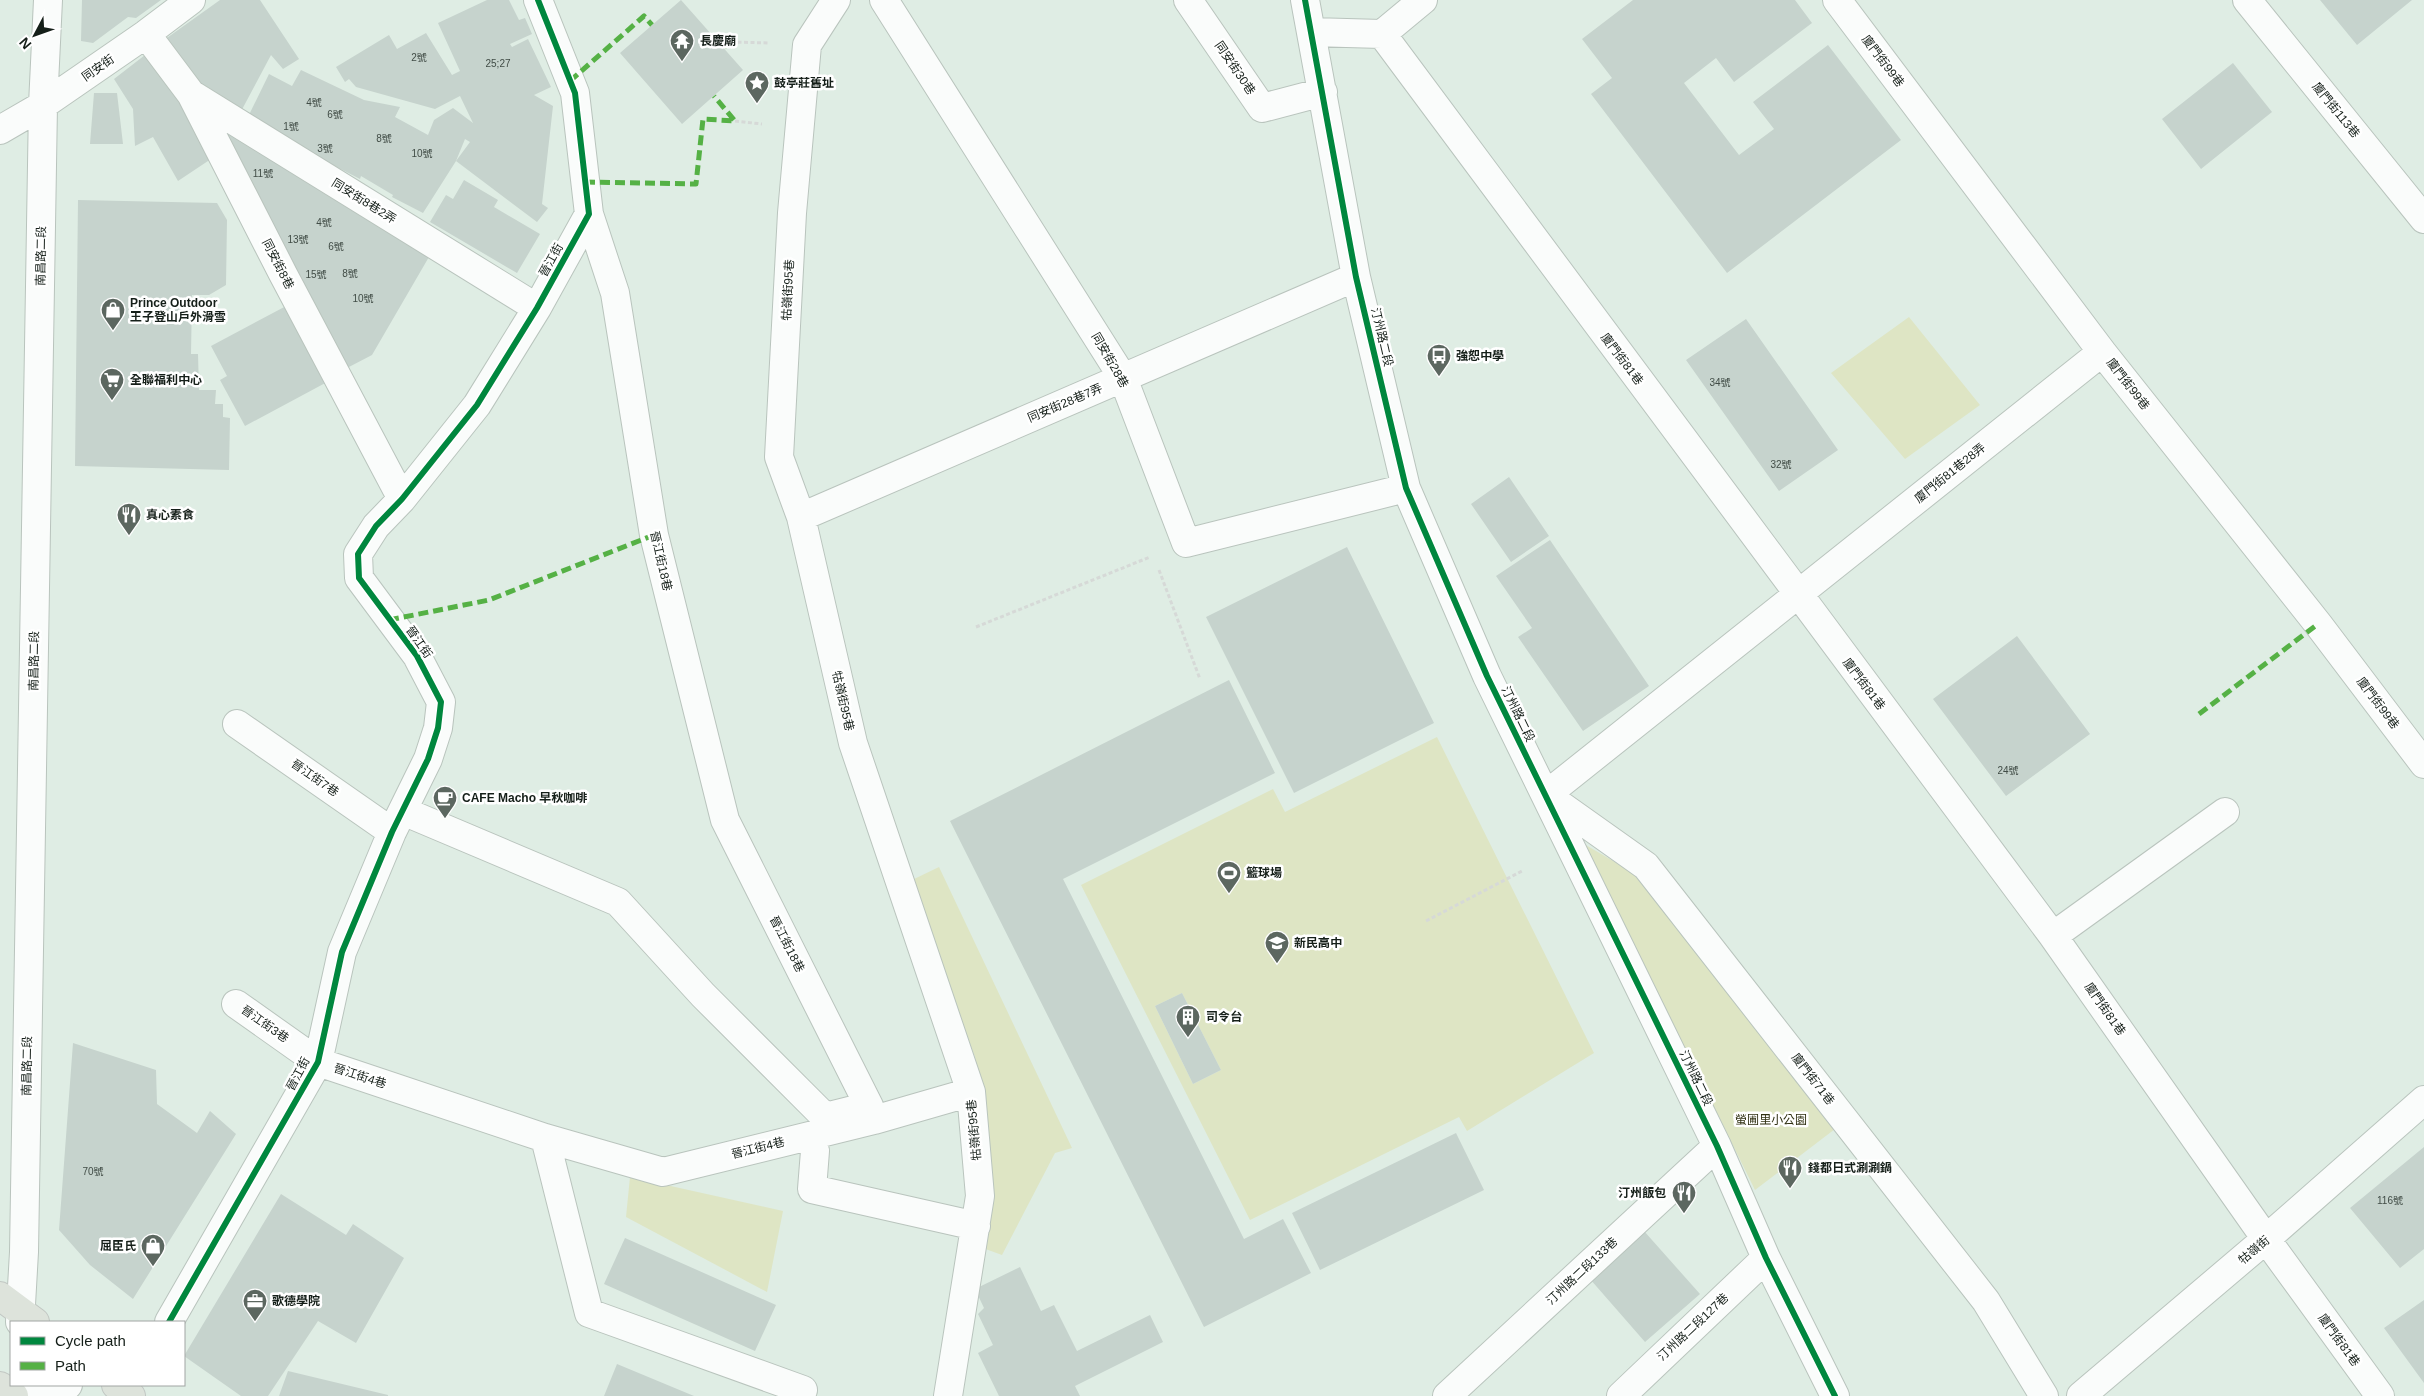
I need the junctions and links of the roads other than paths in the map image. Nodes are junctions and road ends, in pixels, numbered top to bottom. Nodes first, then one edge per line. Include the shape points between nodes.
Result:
1 (48, 0) edge
2 (191, 0) edge
3 (538, 0) edge
4 (836, 0) edge
5 (884, 0) edge
6 (1188, 0) edge
7 (1305, 0) edge
8 (1423, 0) edge
9 (1837, 0) edge
10 (2247, 0) edge
11 (1311, 32) junction
12 (146, 34) junction
13 (1382, 34) junction
14 (1324, 92) junction
15 (191, 94) junction
16 (43, 105) junction
17 (0, 130) edge
18 (589, 214) junction
19 (2424, 220) edge
20 (1356, 277) junction
21 (537, 308) junction
22 (2102, 352) junction
23 (1123, 378) junction
24 (1406, 488) junction
25 (402, 499) junction
26 (802, 517) junction
27 (1797, 594) junction
28 (238, 724) dead end
29 (2424, 764) edge
30 (1546, 795) junction
31 (2225, 812) dead end
32 (397, 821) junction
33 (2053, 936) junction
34 (236, 1004) dead end
35 (318, 1062) junction
36 (971, 1092) junction
37 (2424, 1100) edge
38 (545, 1138) junction
39 (1717, 1146) junction
40 (815, 1151) dead end
41 (976, 1226) junction
42 (2266, 1239) junction
43 (1766, 1258) junction
44 (18, 1313) edge
45 (170, 1321) edge
46 (0, 1386) edge
47 (64, 1386) edge
48 (117, 1386) edge
49 (803, 1390) dead end
50 (14, 1396) edge
51 (29, 1396) edge
52 (131, 1396) edge
53 (948, 1396) edge
54 (1447, 1396) edge
55 (1620, 1396) edge
56 (1835, 1396) edge
57 (2044, 1396) edge
58 (2080, 1396) edge
59 (2380, 1396) edge

1 - 16 street, 南昌路二段
2 - 12 street, 同安街
3 - 18 street via 574,93
4 - 26 street, 牯嶺街95巷 via 807,45 792,213 779,457
5 - 23 street, 同安街28巷
6 - 14 street, 同安街30巷 via 1262,108
7 - 11 street, 汀州路二段
8 - 13 street
9 - 22 street, 廈門街99巷
10 - 19 street, 廈門街113巷
11 - 13 street
11 - 14 street, 汀州路二段
12 - 15 street, 同安街8巷
12 - 16 street, 同安街
13 - 27 street, 廈門街81巷
14 - 20 street, 汀州路二段
15 - 21 street, 同安街8巷2弄
15 - 25 street, 同安街8巷
16 - 17 street, 同安街
16 - 44 street, 南昌路二段 via 24,1252
18 - 21 street, 晉江街
18 - 32 street, 晉江街18巷 via 615,293 654,535 725,820 869,1106 825,1118 703,995 618,902
20 - 23 street, 同安街28巷7弄
20 - 24 street, 汀州路二段
21 - 25 street, 晉江街 via 477,405
22 - 27 street, 廈門街81巷28弄
22 - 29 street, 廈門街99巷 via 2318,624
23 - 24 street, 同安街28巷 via 1186,542
23 - 26 street, 同安街28巷7弄
24 - 30 street, 汀州路二段 via 1487,676
25 - 32 street, 晉江街 via 376,526 358,554 359,578 417,656 441,702 438,728 428,759
26 - 36 street, 牯嶺街95巷 via 853,743
27 - 30 street, 廈門街81巷28弄
27 - 33 street, 廈門街81巷
28 - 32 street, 晉江街7巷
30 - 39 street, 汀州路二段
30 - 57 street, 廈門街71巷 via 1646,866 1986,1301
31 - 33 street
32 - 35 street, 晉江街 via 342,952
33 - 42 street, 廈門街81巷
34 - 35 street, 晉江街3巷
35 - 38 street, 晉江街4巷
35 - 45 street, 晉江街
36 - 38 street, 晉江街4巷 via 874,1120 663,1172
36 - 41 street, 牯嶺街95巷 via 980,1196
37 - 42 street, 牯嶺街
38 - 49 street via 589,1313
39 - 43 street, 汀州路二段
39 - 54 street, 汀州路二段133巷
40 - 41 street via 812,1189
41 - 53 street, 牯嶺街95巷
42 - 58 street, 牯嶺街
42 - 59 street, 廈門街81巷
43 - 55 street, 汀州路二段127巷
43 - 56 street, 汀州路二段
46 - 50 main road
47 - 51 street
48 - 52 main road

